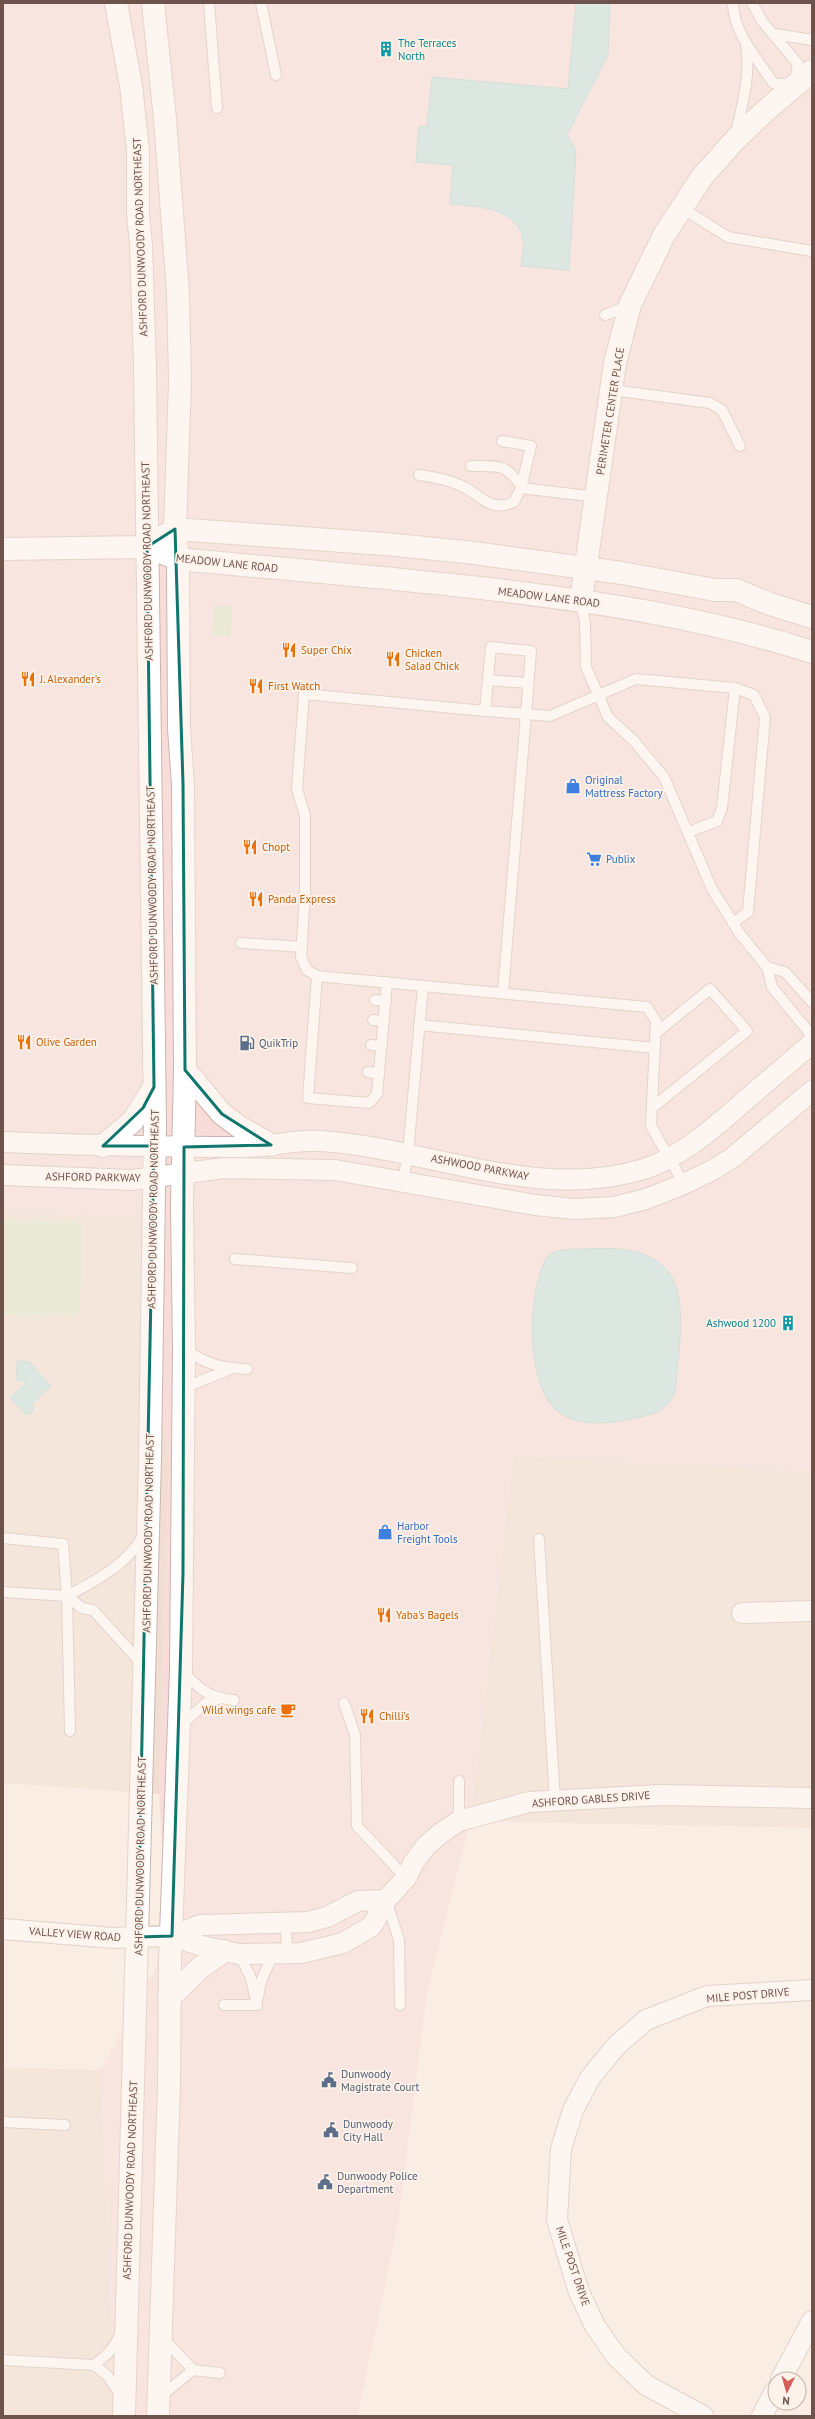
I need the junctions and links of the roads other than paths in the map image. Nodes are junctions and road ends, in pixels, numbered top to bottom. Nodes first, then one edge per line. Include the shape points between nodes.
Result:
1 (104, 3) edge
2 (116, 3) edge
3 (153, 3) edge
4 (209, 3) edge
5 (261, 3) edge
6 (733, 3) edge
7 (752, 3) edge
8 (775, 34) junction
9 (812, 40) edge
10 (745, 41) junction
11 (812, 71) edge
12 (276, 75) dead end
13 (794, 85) junction
14 (131, 86) junction
15 (217, 108) dead end
16 (735, 140) junction
17 (682, 208) junction
18 (812, 251) edge
19 (630, 305) junction
20 (606, 315) dead end
21 (612, 390) junction
22 (502, 441) dead end
23 (740, 446) dead end
24 (471, 466) dead end
25 (419, 475) dead end
26 (521, 487) junction
27 (597, 497) junction
28 (175, 529) junction
29 (147, 547) junction
30 (3, 549) edge
31 (178, 560) junction
32 (586, 568) junction
33 (581, 600) junction
34 (812, 617) edge
35 (812, 652) edge
36 (488, 680) junction
37 (528, 684) junction
38 (734, 688) junction
39 (598, 697) junction
40 (485, 710) junction
41 (526, 714) junction
42 (689, 832) junction
43 (733, 923) junction
44 (241, 943) dead end
45 (302, 947) junction
46 (767, 967) junction
47 (318, 976) junction
48 (387, 982) junction
49 (423, 986) junction
50 (503, 992) junction
51 (812, 1002) edge
52 (373, 1020) dead end
53 (384, 1021) junction
54 (419, 1026) junction
55 (656, 1033) junction
56 (812, 1036) edge
57 (812, 1043) edge
58 (371, 1045) dead end
59 (382, 1046) junction
60 (655, 1048) junction
61 (186, 1070) junction
62 (154, 1087) junction
63 (812, 1091) edge
64 (652, 1108) junction
65 (3, 1142) edge
66 (271, 1145) junction
67 (103, 1146) junction
68 (154, 1146) junction
69 (184, 1147) junction
70 (408, 1153) junction
71 (669, 1158) junction
72 (183, 1173) junction
73 (3, 1175) edge
74 (154, 1177) junction
75 (402, 1181) junction
76 (684, 1184) junction
77 (235, 1259) dead end
78 (352, 1268) dead end
79 (184, 1349) junction
80 (234, 1368) junction
81 (247, 1369) dead end
82 (184, 1391) junction
83 (148, 1527) junction
84 (3, 1538) edge
85 (539, 1539) dead end
86 (3, 1592) edge
87 (67, 1596) junction
88 (812, 1611) edge
89 (742, 1613) dead end
90 (144, 1667) junction
91 (181, 1671) junction
92 (218, 1699) junction
93 (234, 1700) dead end
94 (344, 1703) dead end
95 (179, 1727) junction
96 (70, 1731) dead end
97 (459, 1781) dead end
98 (812, 1798) edge
99 (555, 1801) junction
100 (459, 1821) junction
101 (406, 1878) junction
102 (386, 1900) junction
103 (286, 1924) junction
104 (3, 1929) edge
105 (172, 1936) junction
106 (138, 1937) junction
107 (232, 1952) junction
108 (280, 1954) junction
109 (812, 1990) edge
110 (169, 1998) junction
111 (224, 2005) dead end
112 (257, 2005) junction
113 (400, 2005) dead end
114 (3, 2122) edge
115 (65, 2125) dead end
116 (126, 2317) junction
117 (812, 2321) edge
118 (160, 2335) junction
119 (3, 2360) edge
120 (94, 2365) junction
121 (193, 2370) junction
122 (785, 2371) edge
123 (220, 2373) dead end
124 (767, 2406) edge
125 (159, 2407) edge
126 (124, 2413) edge
127 (703, 2416) edge
128 (762, 2416) edge

1 - 14 main road via 110,34
2 - 14 main road, ASHFORD DUNWOODY ROAD NORTHEAST
3 - 28 main road via 178,293 180,389
4 - 15 lane
5 - 12 lane
6 - 10 lane via 735,16
7 - 8 lane via 762,20
8 - 9 lane
8 - 13 lane via 798,64
10 - 13 lane via 774,83
10 - 16 lane via 748,59 747,84
11 - 13 main road, PERIMETER CENTER PLACE
13 - 16 main road, PERIMETER CENTER PLACE
14 - 29 main road, ASHFORD DUNWOODY ROAD NORTHEAST via 138,150 138,214 143,276
16 - 17 main road, PERIMETER CENTER PLACE via 702,177
17 - 18 lane via 718,233 732,238
17 - 19 main road, PERIMETER CENTER PLACE via 664,235
19 - 20 lane
19 - 21 main road, PERIMETER CENTER PLACE
21 - 23 lane via 710,403 722,410
21 - 27 main road, PERIMETER CENTER PLACE
22 - 26 lane via 531,446
24 - 26 lane via 502,467 511,471
25 - 26 lane via 445,480 465,488 492,505 502,507 514,502
26 - 27 lane
27 - 32 main road, PERIMETER CENTER PLACE
28 - 29 main road
28 - 31 main road
28 - 32 main road via 385,544
29 - 30 main road
29 - 31 main road, MEADOW LANE ROAD
29 - 62 main road, ASHFORD DUNWOODY ROAD NORTHEAST
31 - 33 main road, MEADOW LANE ROAD via 458,585
31 - 61 main road
32 - 33 main road, PERIMETER CENTER PLACE
32 - 34 main road via 715,590 736,590
33 - 35 main road, MEADOW LANE ROAD via 695,620 754,634
33 - 39 lane via 585,623 586,666
36 - 37 lane
36 - 37 lane via 491,647 531,651
36 - 40 lane
37 - 41 lane
38 - 39 lane via 636,678
38 - 42 lane via 722,808 716,820
38 - 43 lane via 754,695 765,717 748,912
39 - 41 lane via 550,716
39 - 42 lane via 608,717 634,741 664,777
40 - 41 lane
40 - 45 lane via 304,694 297,789 304,816 305,893
41 - 50 lane
42 - 43 lane via 712,889
43 - 46 lane
44 - 45 lane
45 - 47 lane via 301,957 307,970
46 - 51 lane via 785,972
46 - 56 lane via 772,987
47 - 48 lane
47 - 59 lane via 319,1015 308,1098 369,1103 377,1094 374,1073
48 - 49 lane
48 - 53 lane via 380,1001
49 - 50 lane
49 - 54 lane
50 - 55 lane via 647,1007 656,1021
52 - 53 lane
53 - 59 lane
54 - 60 lane
54 - 70 lane
55 - 60 lane
55 - 64 lane via 710,989 747,1031
57 - 71 street, ASHWOOD PARKWAY via 697,1141
58 - 59 lane
60 - 64 lane
61 - 66 main road via 222,1114
61 - 69 main road
62 - 67 main road via 133,1121
62 - 68 main road, ASHFORD DUNWOODY ROAD NORTHEAST
63 - 76 street via 732,1158
64 - 71 lane via 651,1126
65 - 67 street
66 - 69 street, ASHWOOD PARKWAY
66 - 70 street, ASHWOOD PARKWAY via 318,1140
67 - 68 street
68 - 69 street, ASHWOOD PARKWAY
68 - 74 main road, ASHFORD DUNWOODY ROAD NORTHEAST
69 - 72 main road
70 - 71 street, ASHWOOD PARKWAY via 514,1175 562,1180 592,1180 644,1169
70 - 75 lane
71 - 76 lane
72 - 74 street, ASHFORD PARKWAY
72 - 75 street via 224,1168 335,1170
72 - 79 main road
73 - 74 street, ASHFORD PARKWAY via 132,1180
74 - 83 main road, ASHFORD DUNWOODY ROAD NORTHEAST
75 - 76 street via 535,1205 574,1209 614,1206 646,1199
77 - 78 lane
79 - 80 lane via 207,1364
79 - 82 main road
80 - 81 lane
80 - 82 lane via 217,1373
82 - 91 main road
83 - 87 lane via 138,1545 118,1564 96,1581
83 - 90 main road, ASHFORD DUNWOODY ROAD NORTHEAST
84 - 87 lane via 63,1544
85 - 99 lane
86 - 87 lane
87 - 90 lane via 82,1608 93,1610
87 - 96 lane
88 - 89 street
90 - 106 main road, ASHFORD DUNWOODY ROAD NORTHEAST
91 - 92 lane via 198,1687
91 - 95 main road
92 - 93 lane
92 - 95 lane via 206,1703
94 - 101 lane via 355,1735 357,1826
95 - 105 main road
97 - 100 lane
98 - 99 street, ASHFORD GABLES DRIVE via 660,1795
99 - 100 street, ASHFORD GABLES DRIVE via 529,1802
100 - 101 street, ASHFORD GABLES DRIVE via 426,1846
101 - 102 street, ASHFORD GABLES DRIVE
102 - 103 street via 358,1901 327,1917
102 - 108 street, ASHFORD GABLES DRIVE via 372,1926 358,1935 323,1949
102 - 113 lane via 399,1940
103 - 105 street via 200,1925
103 - 108 lane
104 - 106 street, VALLEY VIEW ROAD via 114,1938
105 - 106 street, VALLEY VIEW ROAD
105 - 107 street, ASHFORD GABLES DRIVE
105 - 110 main road
106 - 116 main road, ASHFORD DUNWOODY ROAD NORTHEAST
107 - 108 street, ASHFORD GABLES DRIVE
107 - 110 main road via 200,1968
107 - 112 lane via 251,1978
108 - 112 lane via 261,1981
109 - 127 street, MILE POST DRIVE via 707,1996 646,2020 616,2046 590,2078 573,2110 561,2148 557,2220 579,2292 595,2326 616,2356 646,2384
110 - 118 main road via 169,2086
111 - 112 lane
114 - 115 lane
116 - 120 lane via 116,2344
116 - 126 main road, ASHFORD DUNWOODY ROAD NORTHEAST
117 - 122 street
118 - 121 lane
118 - 125 main road
119 - 120 lane
120 - 126 lane via 114,2383 120,2393
121 - 123 lane
121 - 125 lane
124 - 128 street

